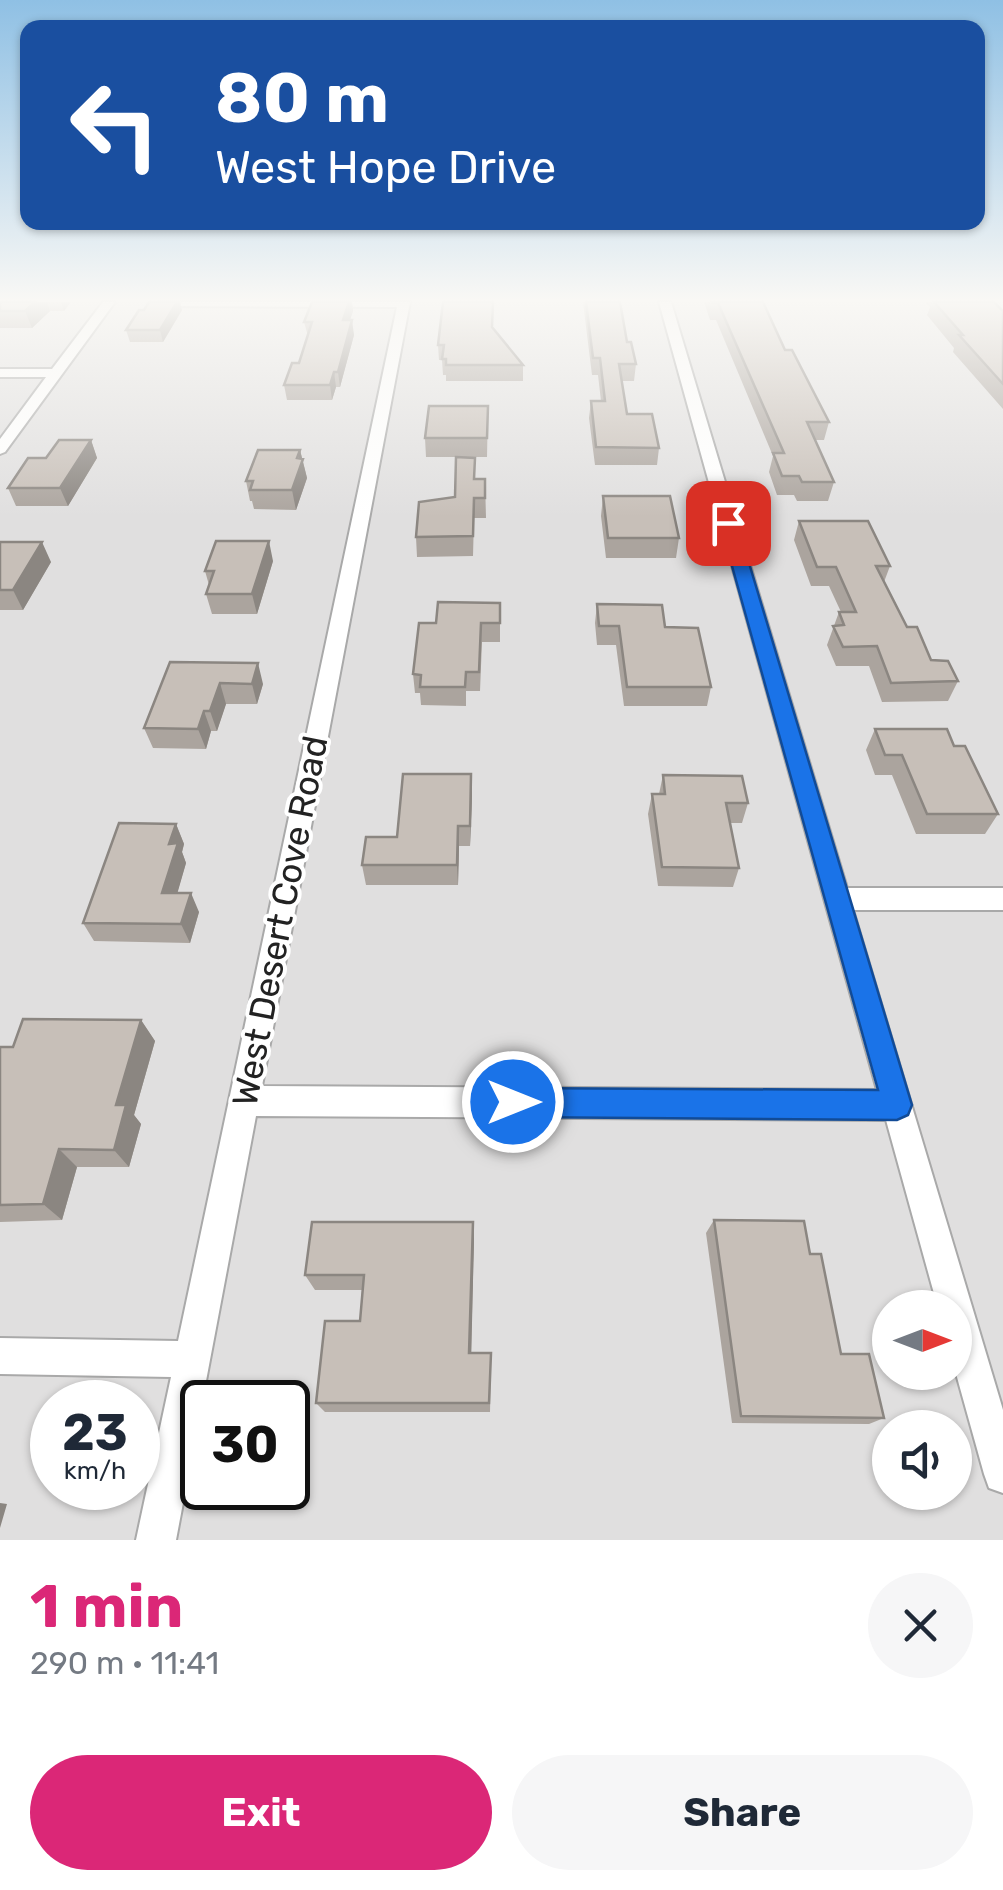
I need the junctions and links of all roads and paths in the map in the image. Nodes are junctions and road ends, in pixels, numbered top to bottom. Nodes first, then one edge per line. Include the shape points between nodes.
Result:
1 (55, 374) edge
2 (390, 374) edge
3 (686, 374) edge
4 (0, 449) edge
5 (1003, 899) edge
6 (836, 900) junction
7 (243, 1101) junction
8 (897, 1105) junction
9 (0, 1356) edge
10 (191, 1359) junction
11 (1003, 1474) edge
12 (156, 1540) edge

1 - 4 street
2 - 7 street, West Desert Cove Road
3 - 6 street
5 - 6 street
6 - 8 street
7 - 8 street
7 - 10 street, West Desert Cove Road
8 - 11 street
9 - 10 street
10 - 12 street, West Desert Cove Road

